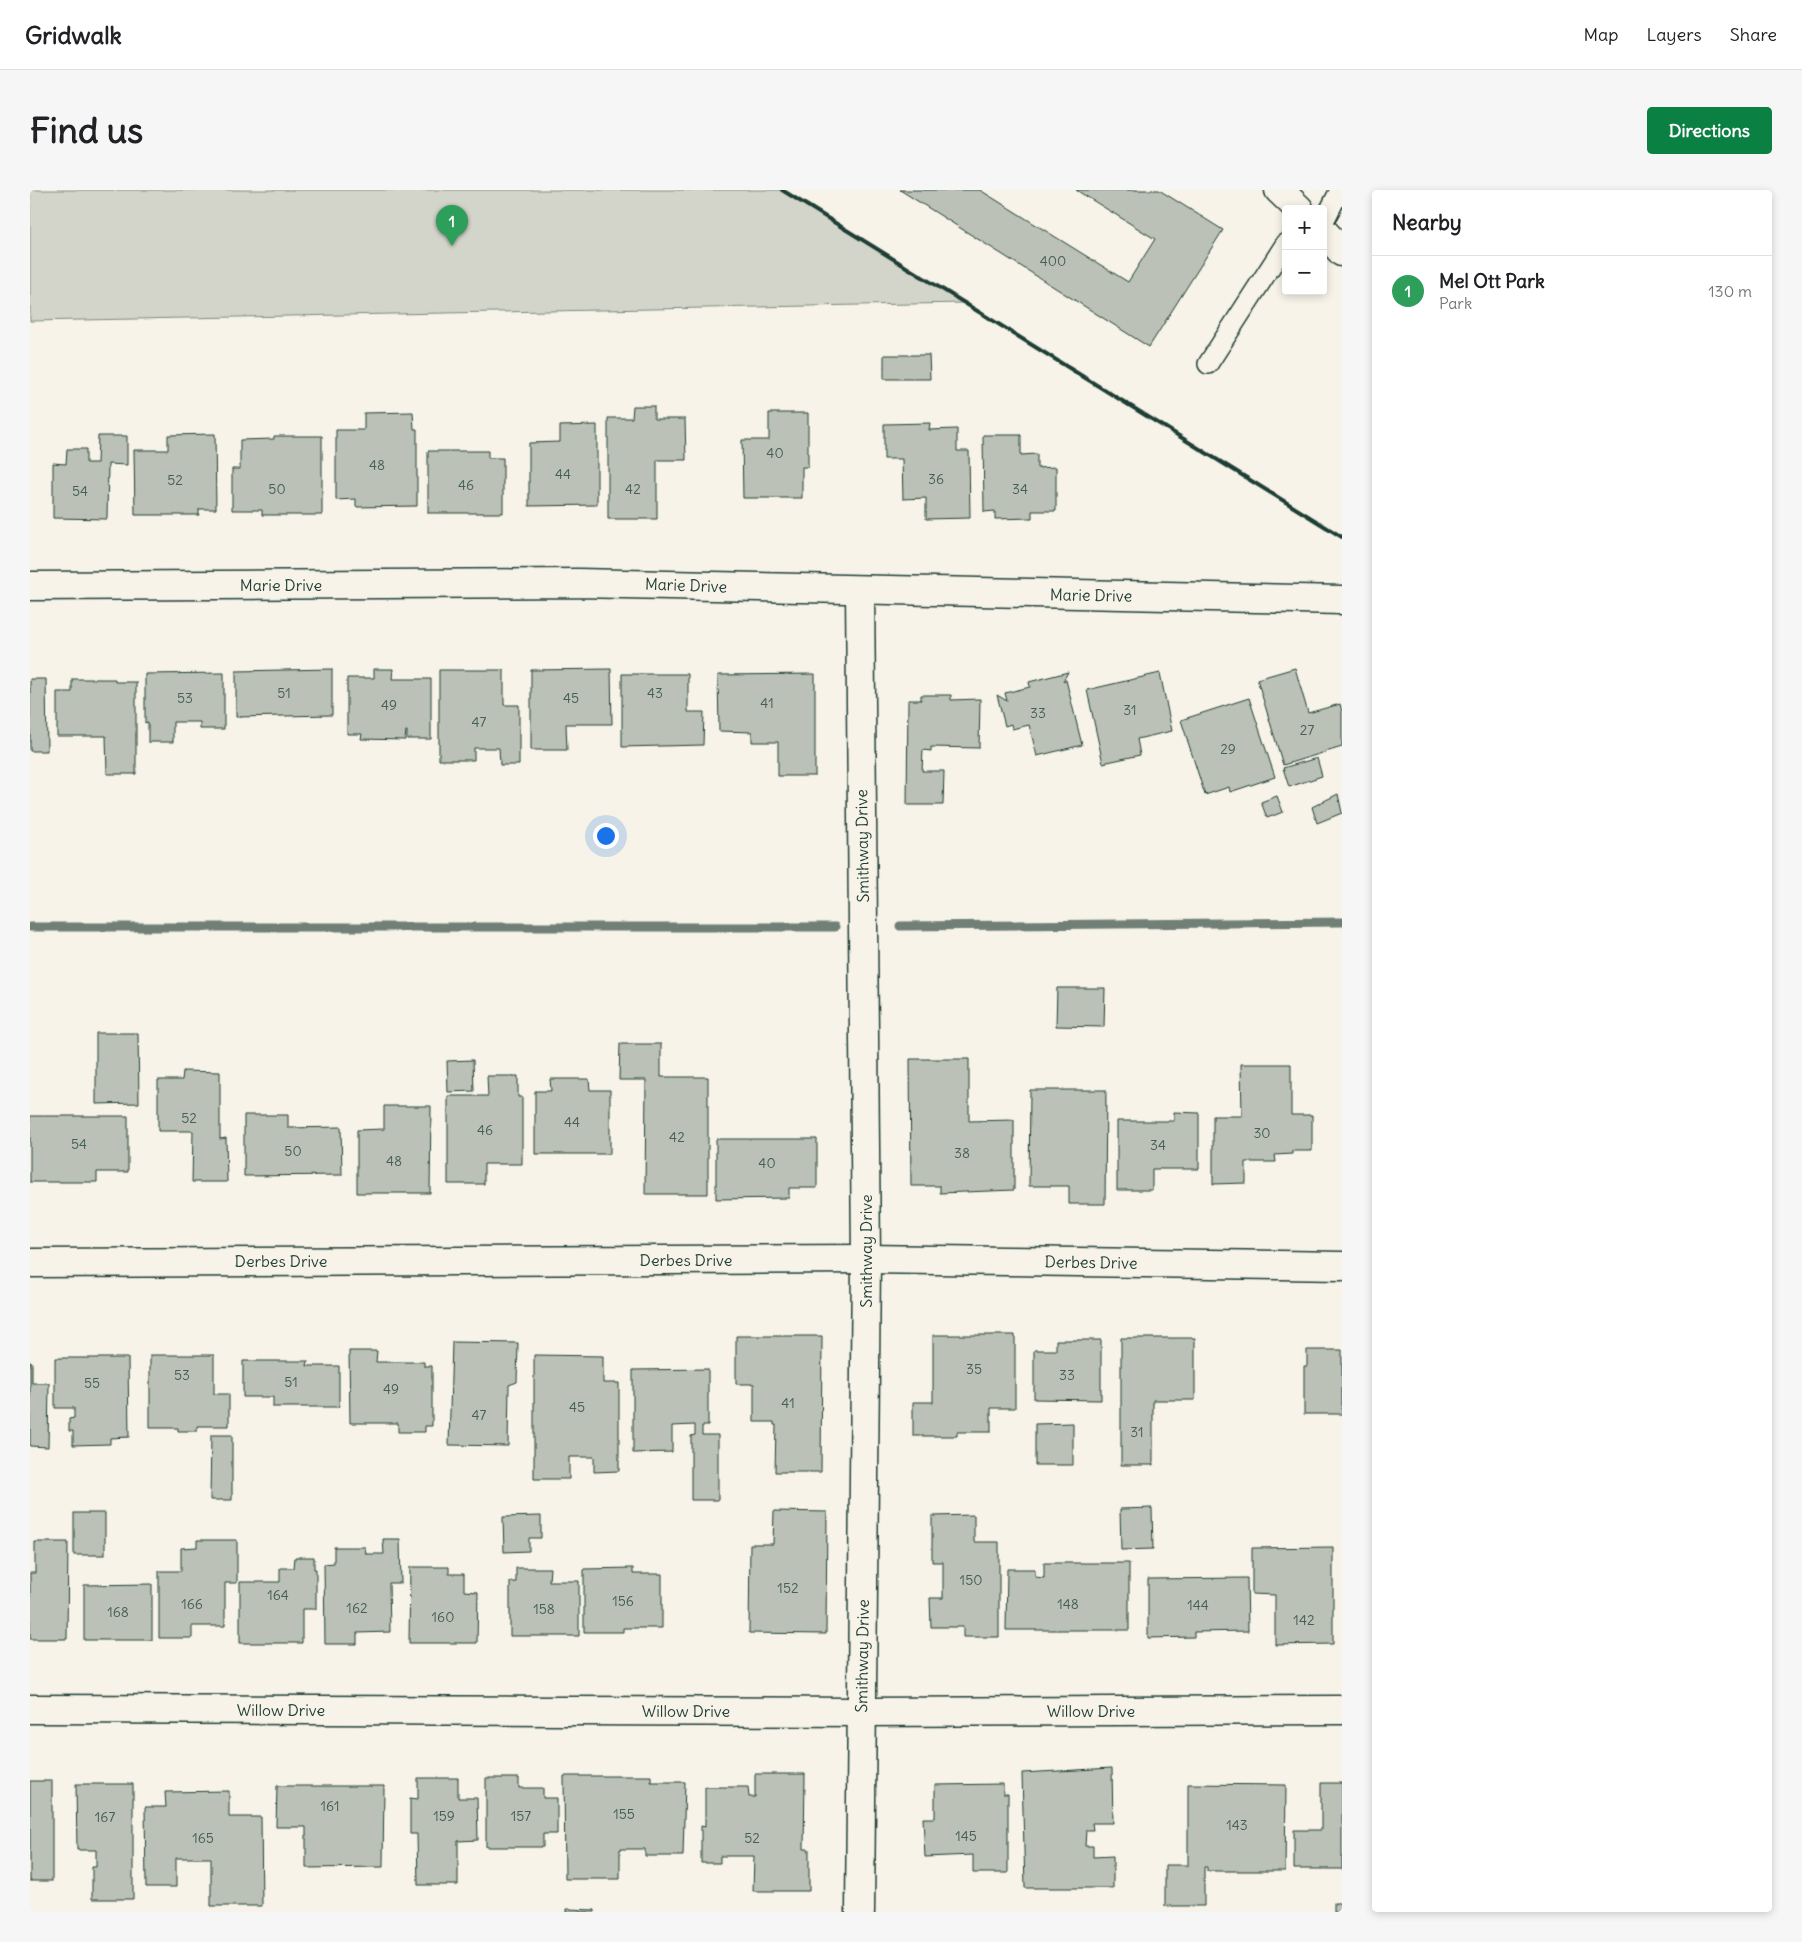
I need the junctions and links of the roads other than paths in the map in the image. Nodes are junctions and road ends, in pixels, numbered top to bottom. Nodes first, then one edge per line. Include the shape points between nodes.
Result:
1 (1279, 190) edge
2 (1340, 190) edge
3 (1295, 205) edge
4 (1327, 215) edge
5 (1327, 235) edge
6 (1282, 248) edge
7 (1342, 252) edge
8 (1208, 364) dead end
9 (30, 586) edge
10 (860, 590) junction
11 (1342, 600) edge
12 (866, 1259) junction
13 (30, 1263) edge
14 (1342, 1266) edge
15 (30, 1709) edge
16 (1342, 1710) edge
17 (862, 1712) junction
18 (860, 1912) edge

1 - 3 street
2 - 4 lane
5 - 7 street
6 - 8 lane
9 - 10 street, Marie Drive via 578,582
10 - 11 street, Marie Drive
10 - 12 street, Smithway Drive
12 - 13 street, Derbes Drive
12 - 14 street, Derbes Drive
12 - 17 street, Smithway Drive
15 - 17 street, Willow Drive
16 - 17 street, Willow Drive
17 - 18 street, Smithway Drive

